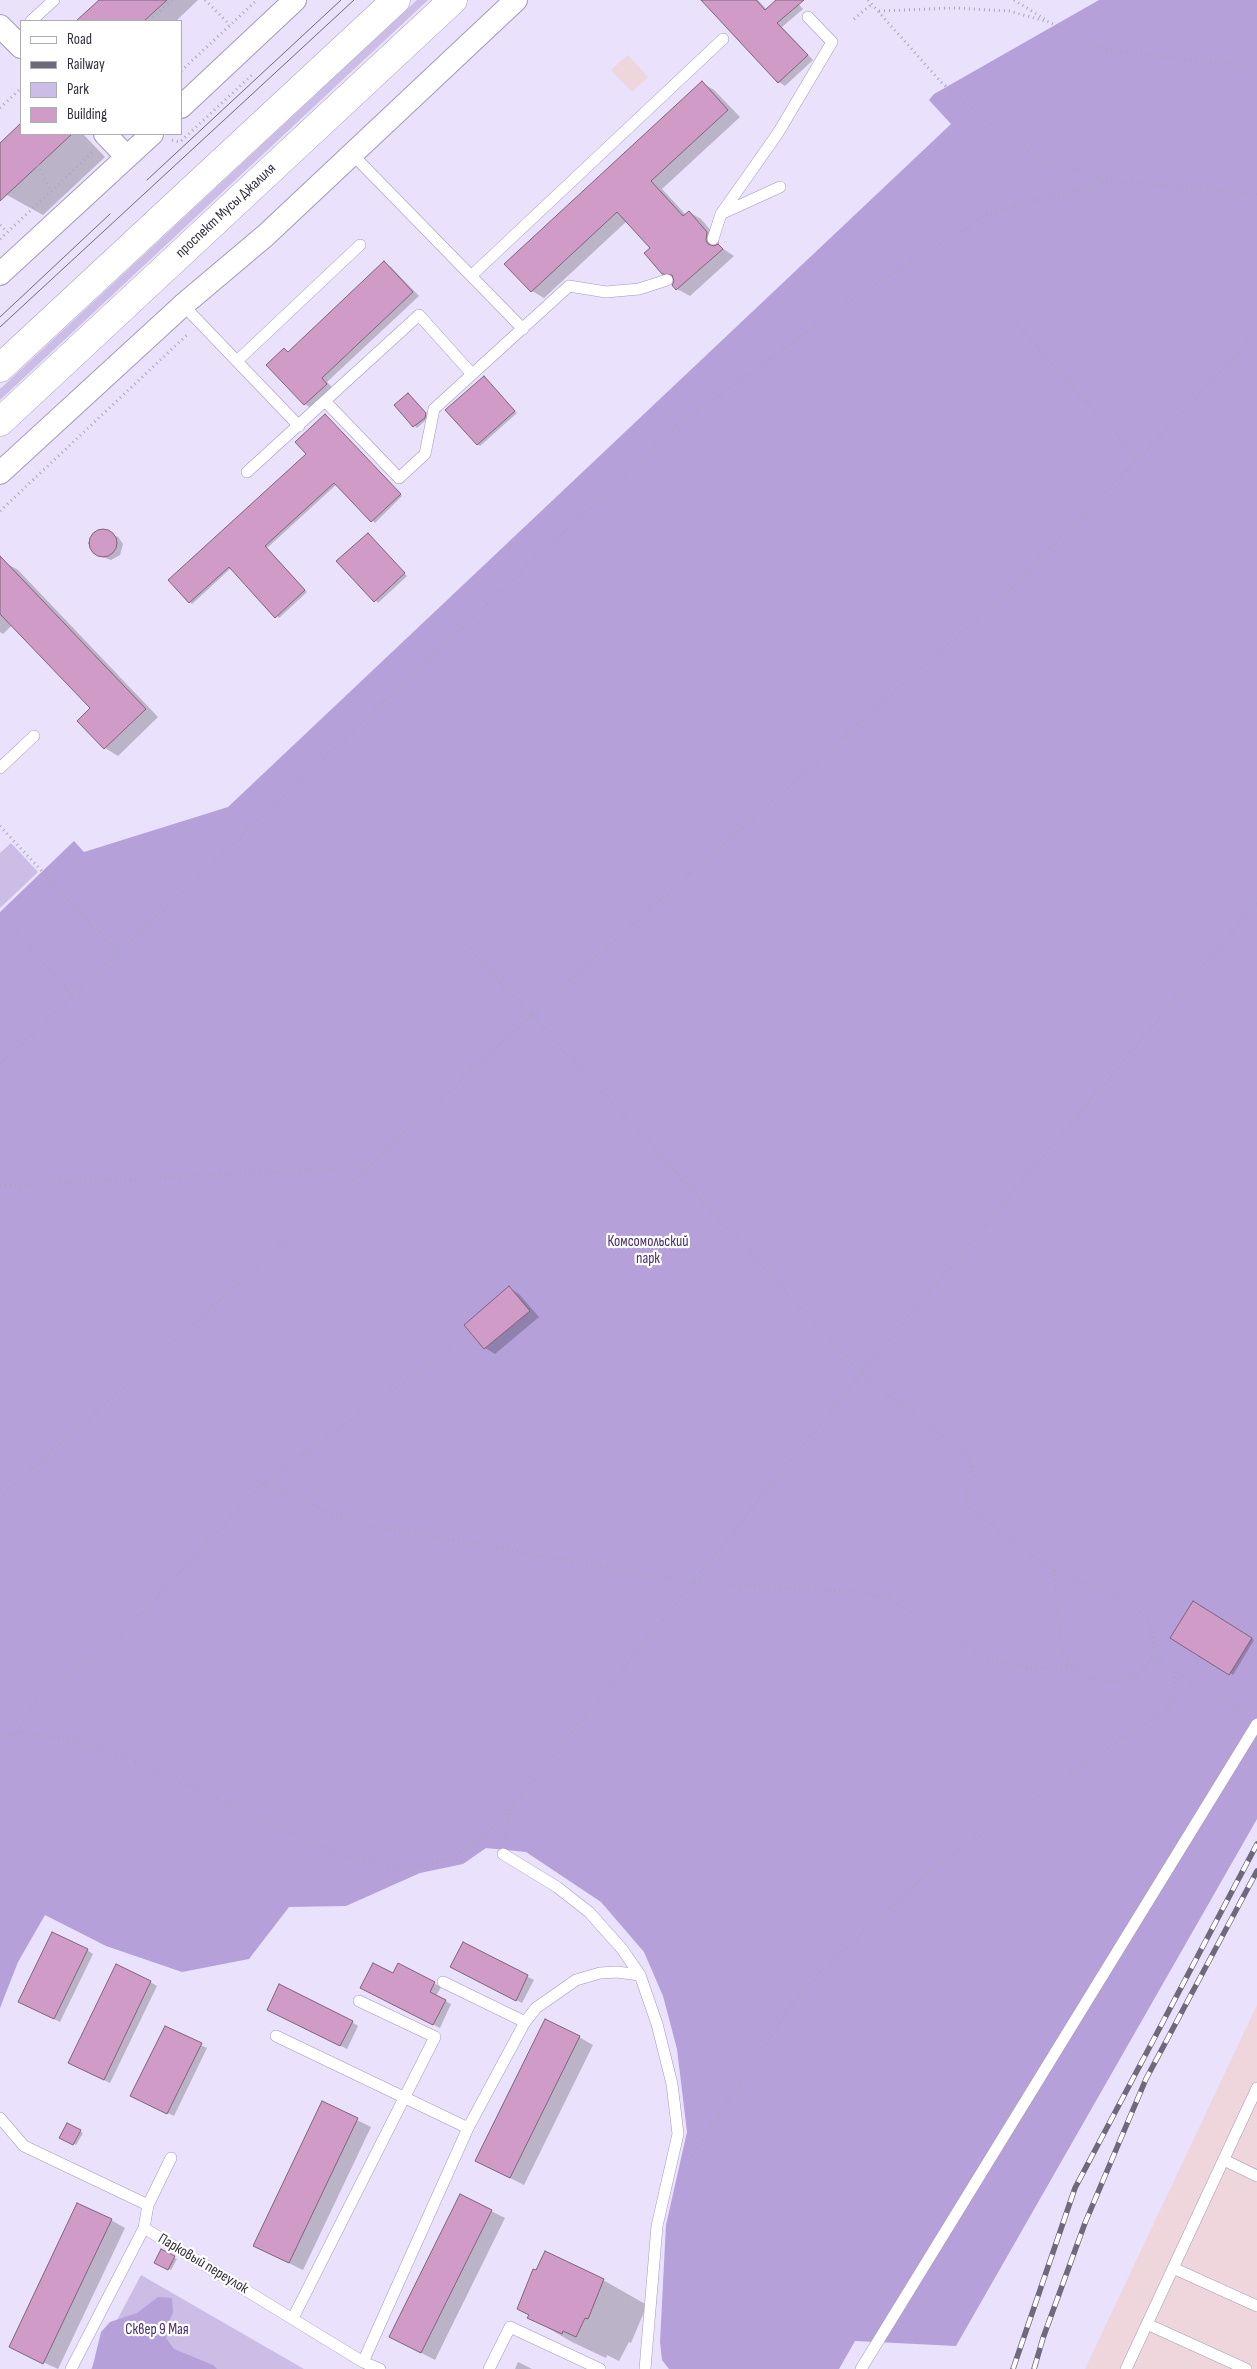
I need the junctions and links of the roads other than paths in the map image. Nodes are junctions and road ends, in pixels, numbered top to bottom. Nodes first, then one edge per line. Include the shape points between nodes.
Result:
1 (54, 0) edge
2 (295, 0) edge
3 (396, 0) edge
4 (453, 0) edge
5 (516, 0) edge
6 (808, 16) dead end
7 (32, 20) edge
8 (723, 39) dead end
9 (182, 106) edge
10 (151, 135) edge
11 (107, 136) edge
12 (352, 154) junction
13 (126, 157) junction
14 (780, 187) dead end
15 (721, 214) junction
16 (713, 239) dead end
17 (360, 245) dead end
18 (0, 274) edge
19 (471, 276) junction
20 (667, 280) dead end
21 (183, 305) junction
22 (523, 329) junction
23 (237, 361) junction
24 (0, 368) edge
25 (472, 374) junction
26 (325, 401) junction
27 (0, 422) edge
28 (299, 426) junction
29 (247, 472) dead end
30 (0, 473) edge
31 (34, 736) dead end
32 (0, 768) edge
33 (1253, 1720) edge
34 (503, 1854) road end
35 (640, 1975) junction
36 (443, 1982) dead end
37 (359, 2001) dead end
38 (525, 2022) junction
39 (276, 2036) dead end
40 (1257, 2088) edge
41 (405, 2098) junction
42 (0, 2118) edge
43 (468, 2128) junction
44 (172, 2158) dead end
45 (1224, 2160) junction
46 (1257, 2176) edge
47 (148, 2205) junction
48 (144, 2228) junction
49 (1173, 2268) junction
50 (1257, 2306) edge
51 (293, 2318) junction
52 (1147, 2324) junction
53 (363, 2362) junction
54 (71, 2369) edge
55 (380, 2369) edge
56 (489, 2369) edge
57 (600, 2369) edge
58 (645, 2369) edge
59 (861, 2369) edge
60 (1126, 2369) edge
61 (1246, 2369) edge

1 - 7 lane
2 - 9 street
3 - 24 main road
4 - 27 main road, проспект Мусы Джалиля
5 - 12 street
6 - 15 lane via 832,42 778,133
8 - 19 lane
10 - 13 street
11 - 13 street
12 - 19 lane
12 - 21 street via 266,235
13 - 18 street
14 - 15 lane
15 - 16 lane
17 - 23 lane
19 - 22 lane
20 - 22 lane via 639,289 606,292 569,286
21 - 23 lane
21 - 30 street
22 - 25 lane
23 - 28 lane
25 - 26 lane via 419,315
25 - 26 lane via 434,409 425,454 399,478
26 - 28 lane
28 - 29 lane
31 - 32 lane
33 - 59 lane
34 - 35 lane via 557,1887 589,1912
35 - 38 lane via 600,1973 576,1980 536,2008
35 - 58 lane via 657,2024 672,2084 678,2134 657,2226
36 - 38 lane
37 - 41 lane via 435,2037
38 - 43 lane
39 - 41 lane
40 - 45 lane
41 - 43 lane
41 - 51 lane
42 - 47 lane via 24,2146
43 - 53 lane
44 - 47 lane, Парковый переулок
45 - 46 lane
45 - 49 lane
47 - 48 lane, Парковый переулок
48 - 51 lane, Парковый переулок
48 - 54 lane
49 - 50 lane
49 - 52 lane
51 - 53 lane, Парковый переулок
52 - 60 lane
52 - 61 lane
53 - 55 lane, Парковый переулок
56 - 57 lane via 510,2327

